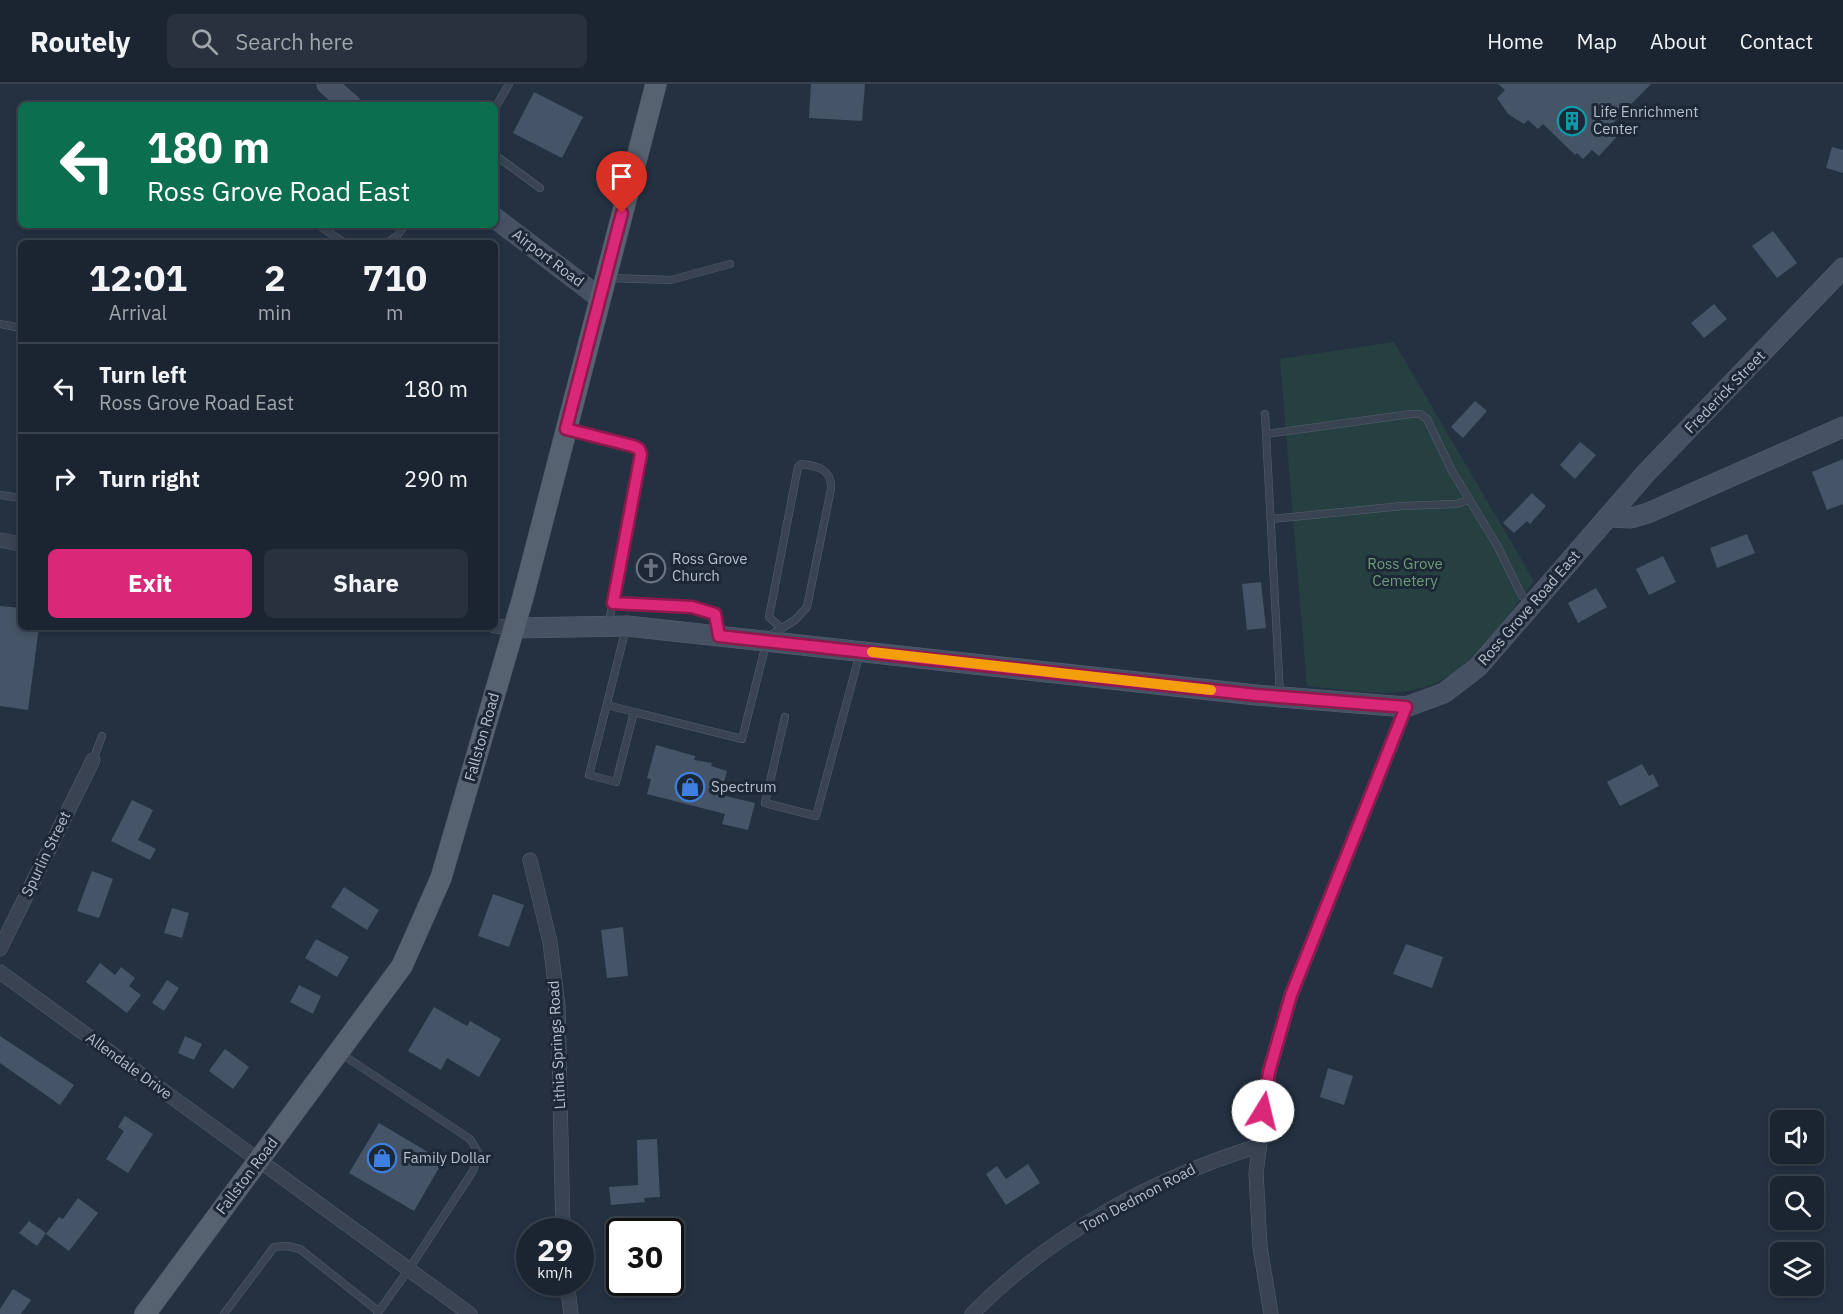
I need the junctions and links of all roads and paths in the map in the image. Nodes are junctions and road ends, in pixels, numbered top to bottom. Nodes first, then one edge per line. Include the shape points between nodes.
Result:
1 (327, 84) edge
2 (509, 84) edge
3 (656, 84) edge
4 (348, 102) edge
5 (498, 103) edge
6 (498, 157) edge
7 (540, 188) dead end
8 (498, 220) edge
9 (322, 228) edge
10 (340, 240) edge
11 (730, 264) dead end
12 (1843, 268) edge
13 (603, 288) junction
14 (0, 324) edge
15 (18, 327) edge
16 (1265, 414) dead end
17 (1843, 427) edge
18 (566, 429) junction
19 (1266, 434) junction
20 (0, 495) edge
21 (18, 498) edge
22 (1469, 500) junction
23 (1609, 517) junction
24 (1272, 519) junction
25 (0, 540) edge
26 (18, 543) edge
27 (613, 603) junction
28 (1533, 605) junction
29 (617, 626) junction
30 (504, 627) edge
31 (719, 636) junction
32 (770, 636) junction
33 (861, 650) junction
34 (1280, 697) junction
35 (607, 705) junction
36 (1406, 707) junction
37 (634, 712) junction
38 (785, 717) dead end
39 (102, 736) dead end
40 (93, 760) joint
41 (530, 861) dead end
42 (0, 949) edge
43 (0, 972) edge
44 (339, 1053) junction
45 (1258, 1146) junction
46 (258, 1159) junction
47 (563, 1218) edge
48 (409, 1269) junction
49 (569, 1296) edge
50 (377, 1313) edge
51 (145, 1314) edge
52 (224, 1314) edge
53 (471, 1314) edge
54 (571, 1314) edge
55 (972, 1314) edge
56 (1271, 1314) edge

1 - 4 street
2 - 5 lane
3 - 13 main road, Fallston Road
6 - 7 lane
8 - 13 street, Airport Road
9 - 10 lane
11 - 13 lane via 671,280
12 - 23 street, Frederick Street via 1646,473
13 - 18 main road, Fallston Road
14 - 15 lane
16 - 19 lane
17 - 23 street via 1648,513 1631,518
18 - 27 lane via 633,446 641,454
18 - 30 main road, Fallston Road
19 - 22 lane via 1420,414 1434,429
19 - 24 lane
20 - 21 lane
22 - 24 lane
22 - 28 lane via 1522,596
23 - 28 street, Ross Grove Road East
24 - 34 lane
25 - 26 street
27 - 29 lane
27 - 31 lane via 692,607 715,614
28 - 36 street, Ross Grove Road East via 1479,667 1444,693
29 - 30 street, Ross Grove Road East
29 - 31 street, Ross Grove Road East
29 - 35 lane
30 - 44 main road, Fallston Road via 441,878 402,966
31 - 32 street, Ross Grove Road East
32 - 32 lane via 769,617 798,467 815,465 826,470 832,480 807,607
32 - 33 street, Ross Grove Road East
32 - 37 lane via 742,739
33 - 34 street, Ross Grove Road East
33 - 38 lane via 816,816 765,803
34 - 36 street, Ross Grove Road East
35 - 37 lane
35 - 37 lane via 589,775 616,782
36 - 45 street via 1291,995 1269,1072
39 - 40 lane
40 - 42 street, Spurlin Street
41 - 47 street, Lithia Springs Road via 550,942 558,1007
43 - 46 street, Allendale Drive
44 - 46 main road, Fallston Road
44 - 48 lane via 470,1139 478,1152 473,1171
45 - 55 street, Tom Dedmon Road via 1205,1163 1118,1205 1032,1261
45 - 56 street via 1260,1247
46 - 48 street
46 - 51 main road, Fallston Road
48 - 50 lane
48 - 53 street
49 - 54 street
50 - 52 lane via 300,1249 287,1246 274,1247

